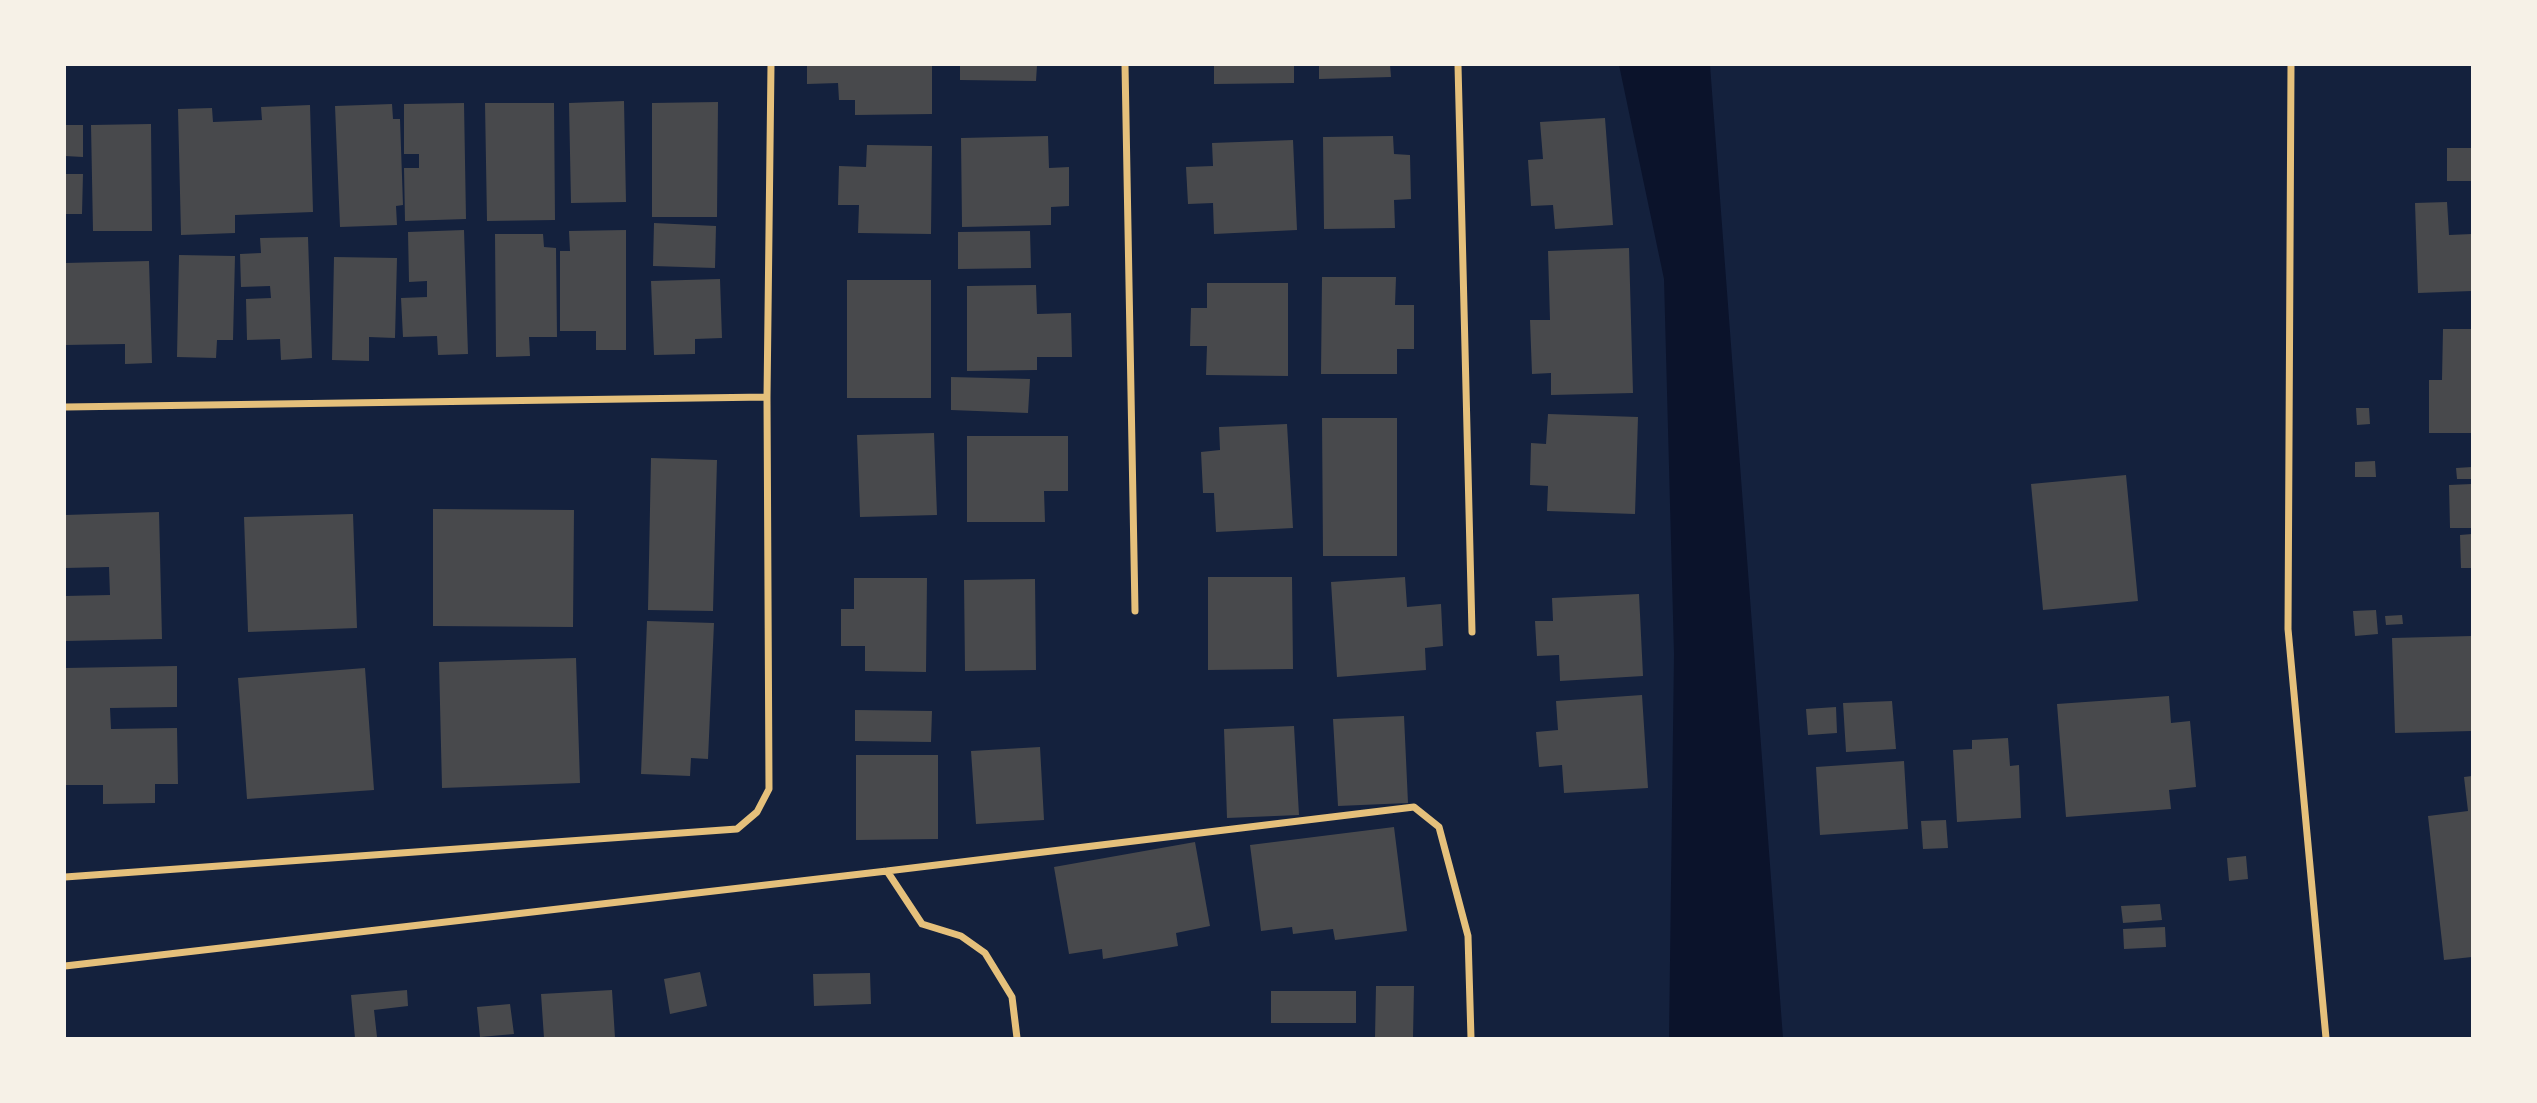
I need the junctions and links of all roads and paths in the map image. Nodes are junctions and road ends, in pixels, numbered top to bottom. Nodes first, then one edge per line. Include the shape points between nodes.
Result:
1 (771, 65) edge
2 (1125, 65) edge
3 (1458, 65) edge
4 (2291, 65) edge
5 (767, 397) junction
6 (65, 407) edge
7 (1135, 611) dead end
8 (1472, 632) dead end
9 (887, 871) junction
10 (65, 877) edge
11 (65, 966) edge
12 (1017, 1038) edge
13 (1471, 1038) edge
14 (2326, 1038) edge

1 - 5 street
2 - 7 street
3 - 8 street
4 - 14 street via 2288,629
5 - 6 street
5 - 10 street via 769,789 757,812 737,829
9 - 11 street
9 - 12 street via 922,924 961,936 985,953 1013,997
9 - 13 street via 1414,807 1439,827 1468,936

